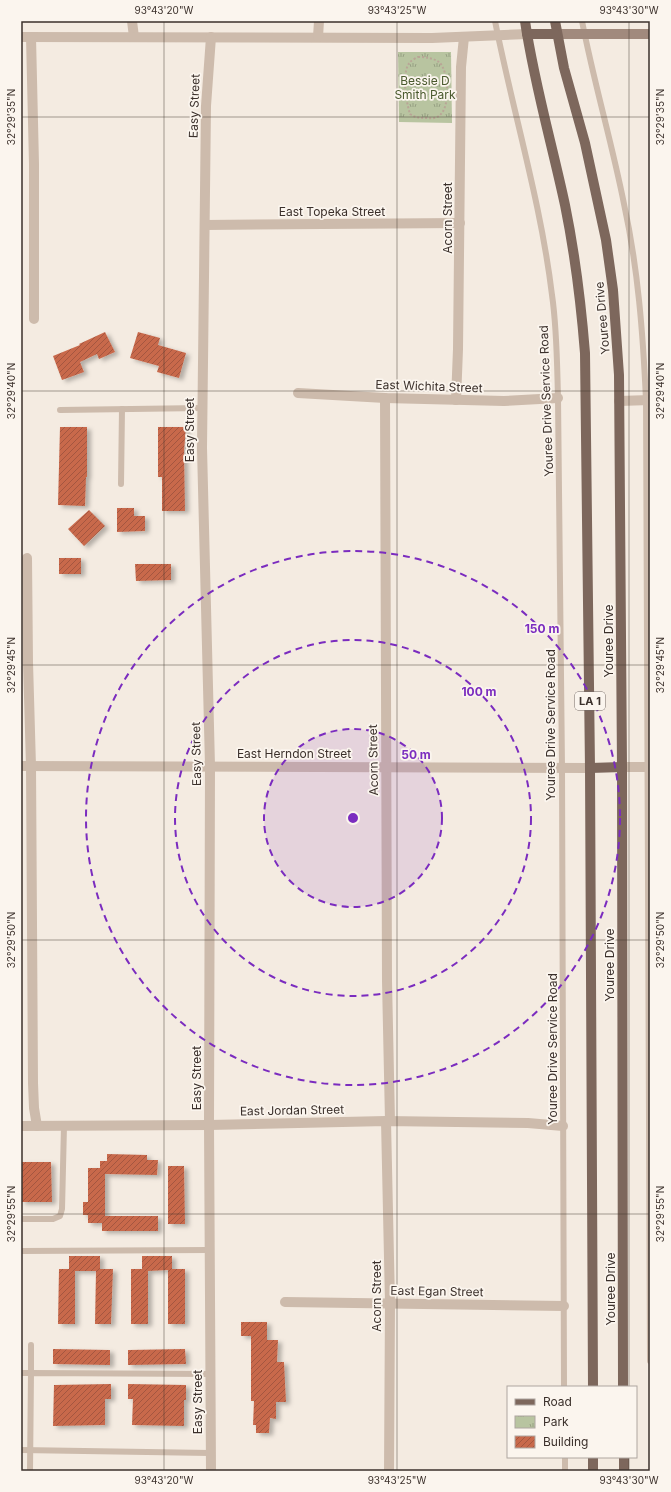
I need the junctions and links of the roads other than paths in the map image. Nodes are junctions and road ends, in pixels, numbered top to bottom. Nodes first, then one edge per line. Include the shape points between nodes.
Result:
1 (132, 21) edge
2 (319, 21) edge
3 (495, 21) edge
4 (525, 21) edge
5 (555, 21) edge
6 (582, 21) edge
7 (498, 34) junction
8 (527, 34) junction
9 (556, 34) junction
10 (585, 34) junction
11 (650, 34) edge
12 (26, 37) edge
13 (134, 37) junction
14 (211, 37) junction
15 (318, 37) junction
16 (464, 37) junction
17 (460, 222) junction
18 (205, 225) junction
19 (34, 319) dead end
20 (298, 393) dead end
21 (385, 398) junction
22 (558, 398) junction
23 (456, 400) junction
24 (648, 400) edge
25 (619, 401) junction
26 (202, 408) junction
27 (122, 409) junction
28 (60, 410) dead end
29 (121, 484) dead end
30 (27, 558) dead end
31 (21, 766) edge
32 (32, 766) junction
33 (210, 766) junction
34 (387, 766) junction
35 (562, 767) junction
36 (622, 767) junction
37 (649, 767) edge
38 (590, 768) junction
39 (388, 1121) junction
40 (209, 1125) junction
41 (21, 1126) edge
42 (37, 1126) junction
43 (64, 1126) junction
44 (563, 1126) junction
45 (650, 1206) edge
46 (21, 1219) edge
47 (209, 1250) junction
48 (21, 1252) edge
49 (650, 1286) edge
50 (285, 1302) dead end
51 (390, 1303) junction
52 (564, 1306) junction
53 (31, 1345) dead end
54 (650, 1361) edge
55 (21, 1373) edge
56 (31, 1373) junction
57 (210, 1374) junction
58 (564, 1386) edge
59 (593, 1386) edge
60 (623, 1386) edge
61 (21, 1450) edge
62 (30, 1450) junction
63 (210, 1453) junction
64 (565, 1458) edge
65 (593, 1458) edge
66 (624, 1458) edge
67 (30, 1471) edge
68 (211, 1471) edge
69 (389, 1471) edge
70 (565, 1471) edge
71 (593, 1471) edge
72 (624, 1471) edge

1 - 13 street
2 - 15 street
3 - 7 lane, Youree Drive Service Road
4 - 8 main road, Youree Drive / LA 1
5 - 9 main road, Youree Drive / LA 1
6 - 10 lane
7 - 8 street
7 - 16 street
7 - 22 lane, Youree Drive Service Road via 545,251 552,295
8 - 9 main road
8 - 38 main road, Youree Drive / LA 1 via 571,239 582,321 586,385
9 - 10 street
9 - 25 main road, Youree Drive / LA 1 via 585,143 606,240 616,325
10 - 11 street
10 - 24 lane via 631,240
12 - 13 street
12 - 19 street via 34,164
13 - 14 street
14 - 15 street
14 - 18 street, Easy Street via 206,106
15 - 16 street
16 - 17 street, Acorn Street via 461,67
17 - 18 street, East Topeka Street
17 - 23 street, Acorn Street
18 - 26 street, Easy Street
20 - 21 street, East Wichita Street
21 - 23 street, East Wichita Street
21 - 34 street, Acorn Street
22 - 23 street, East Wichita Street
22 - 35 lane, Youree Drive Service Road
24 - 25 street
24 - 37 lane
25 - 36 main road, Youree Drive / LA 1
26 - 27 lane
26 - 33 street, Easy Street
27 - 28 lane
27 - 29 lane
30 - 32 street
31 - 32 street, East Herndon Street
32 - 33 street, East Herndon Street
32 - 42 street via 31,958 33,1083
33 - 34 street, East Herndon Street
33 - 40 street, Easy Street
34 - 35 street, East Herndon Street
34 - 39 street, Acorn Street
35 - 38 street, East Herndon Street
35 - 44 lane, Youree Drive Service Road
36 - 37 street
36 - 38 main road
36 - 60 main road, Youree Drive / LA 1
37 - 45 lane
38 - 59 main road, Youree Drive / LA 1
39 - 40 street, East Jordan Street
39 - 44 street, East Jordan Street
39 - 51 street, Acorn Street
40 - 43 street, East Jordan Street
40 - 47 street, Easy Street
41 - 42 street, East Jordan Street
42 - 43 street, East Jordan Street
43 - 46 lane via 60,1216 53,1219
44 - 52 lane, Youree Drive Service Road
45 - 49 lane
47 - 48 lane
47 - 57 street, Easy Street
49 - 54 lane
50 - 51 street, East Egan Street
51 - 52 street, East Egan Street
51 - 69 street, Acorn Street
52 - 58 lane, Youree Drive Service Road
53 - 56 lane
55 - 56 lane
56 - 57 lane
56 - 62 lane
57 - 63 street, Easy Street
61 - 62 lane
62 - 63 lane
62 - 67 lane
63 - 68 street, Easy Street
64 - 70 lane
65 - 71 main road
66 - 72 main road

